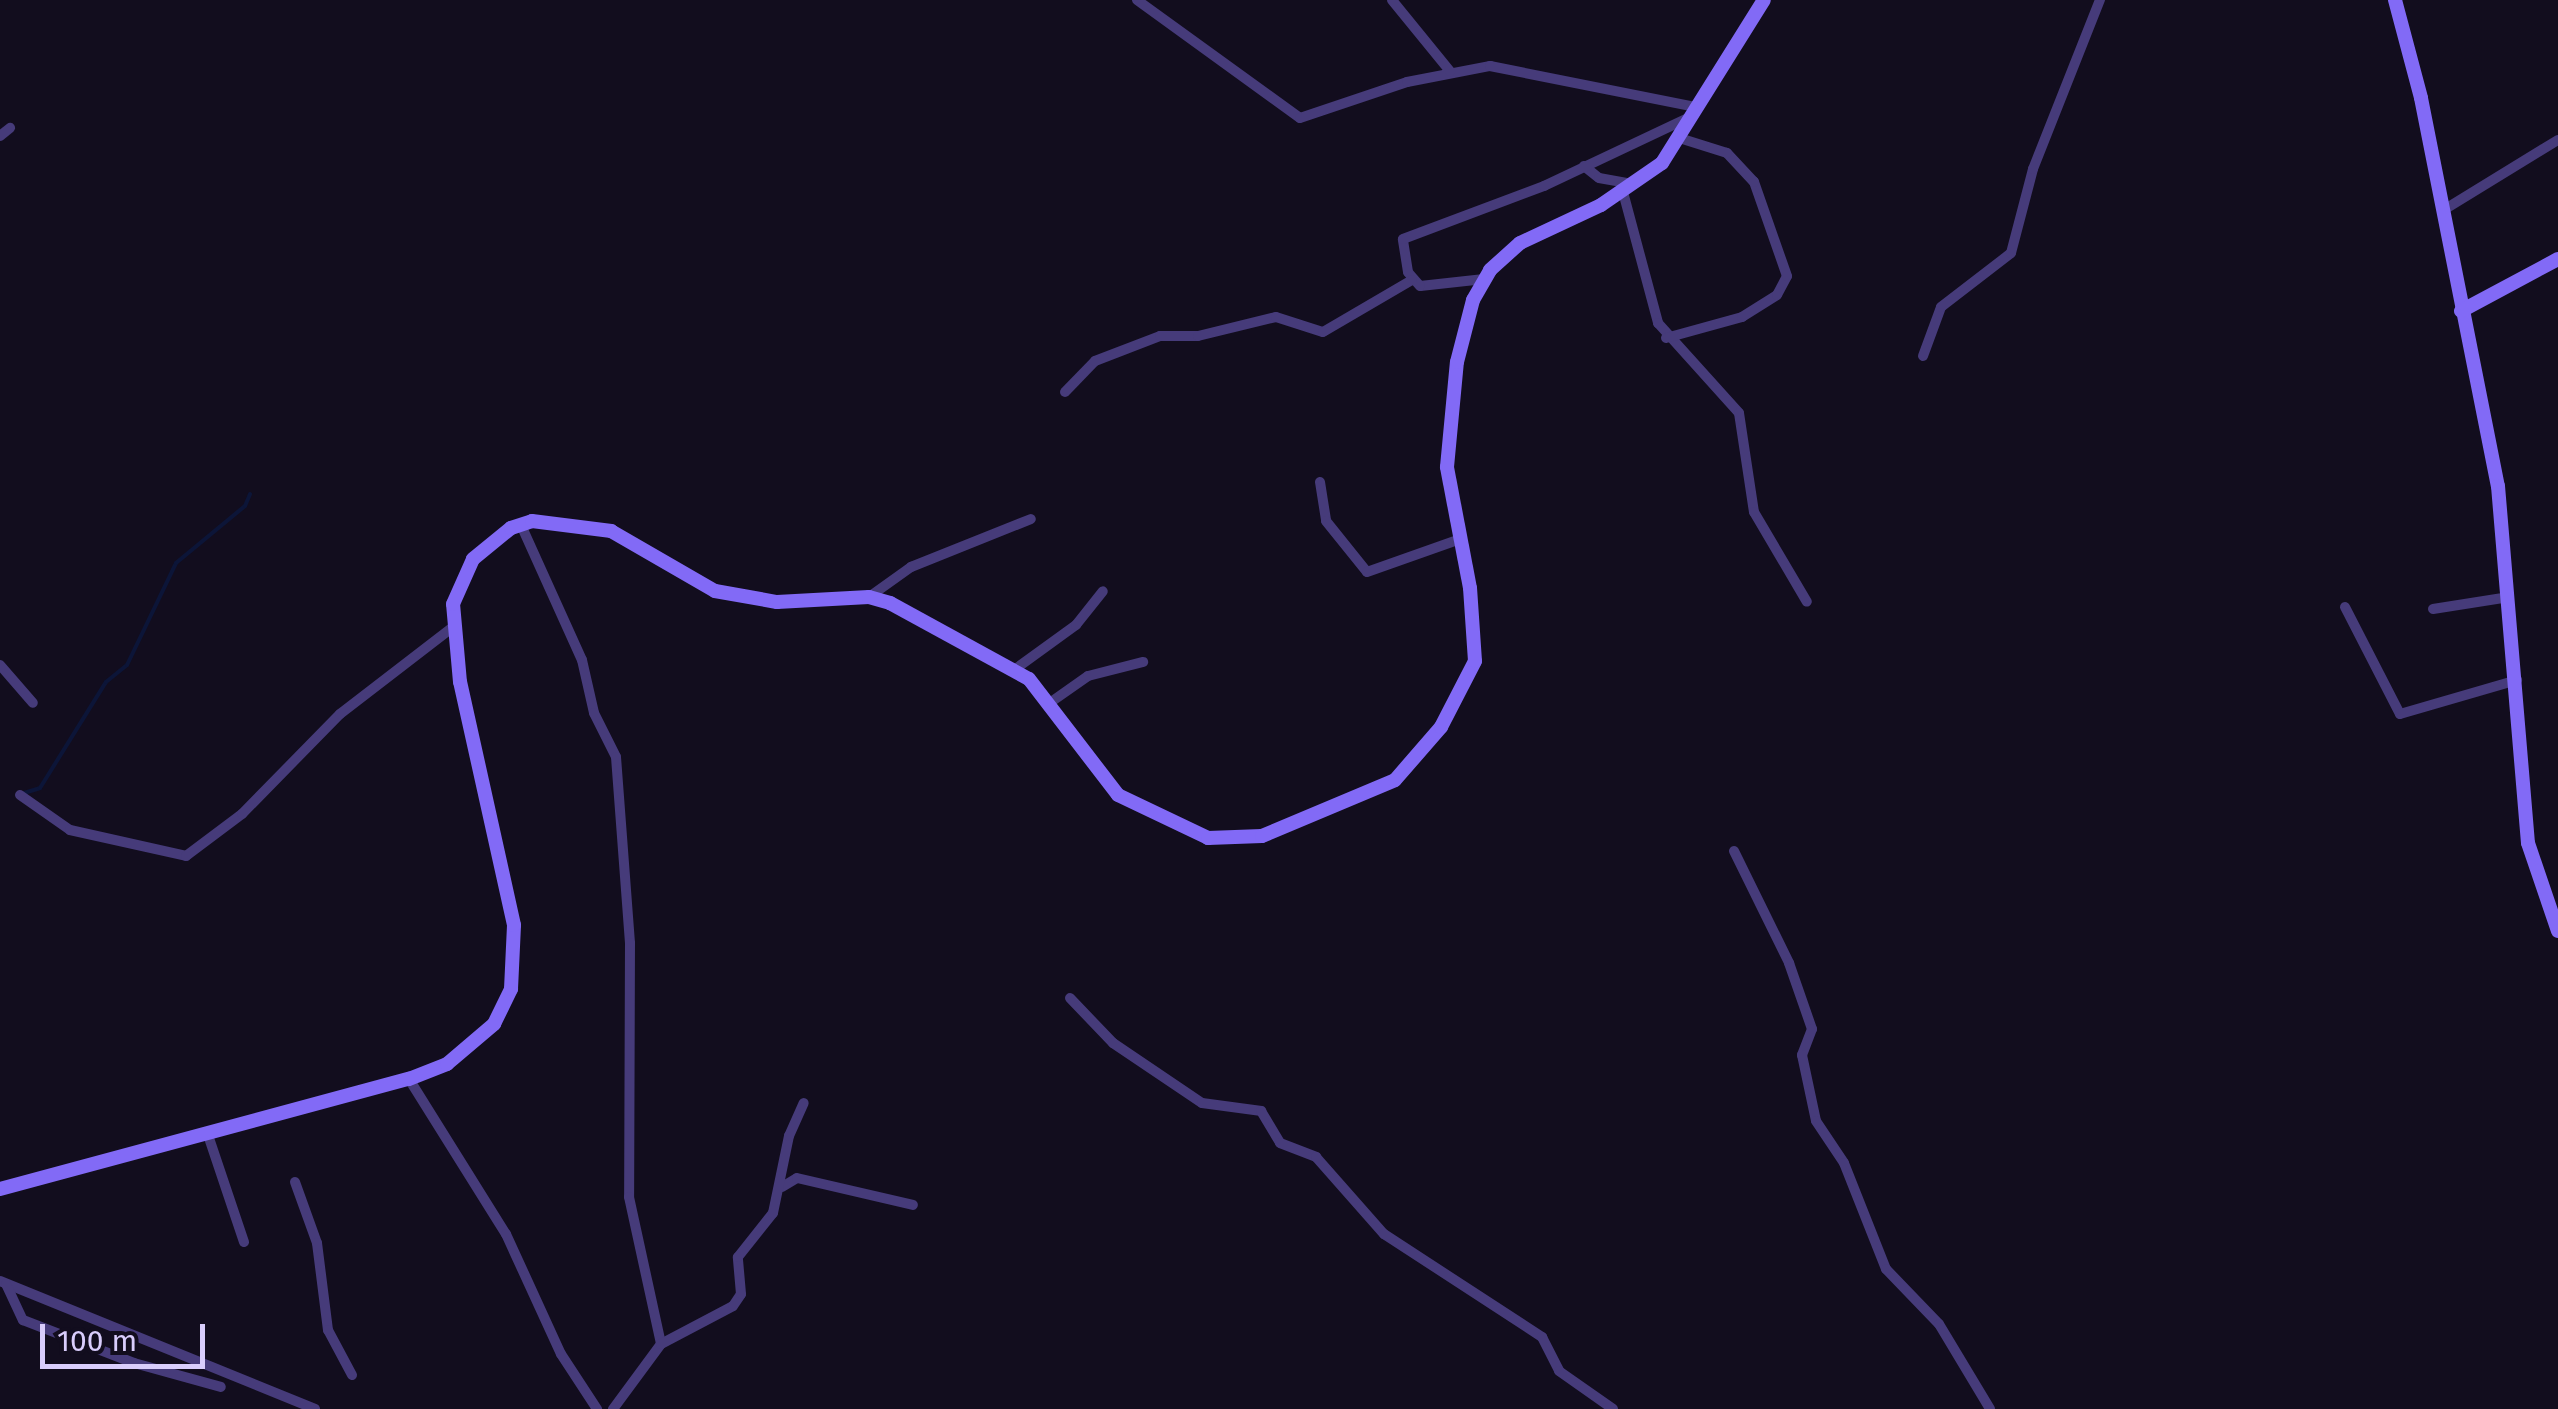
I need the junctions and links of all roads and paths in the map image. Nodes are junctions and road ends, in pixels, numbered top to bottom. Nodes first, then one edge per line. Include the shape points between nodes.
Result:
1 (1137, 0) edge
2 (1392, 0) edge
3 (1764, 0) edge
4 (2100, 0) edge
5 (2395, 0) edge
6 (1450, 71) junction
7 (1693, 112) junction
8 (10, 128) dead end
9 (0, 136) edge
10 (1678, 138) junction
11 (2558, 140) edge
12 (1584, 166) junction
13 (1629, 188) junction
14 (2442, 211) junction
15 (2558, 259) edge
16 (1412, 280) junction
17 (1484, 280) junction
18 (2461, 311) junction
19 (1666, 338) junction
20 (1924, 356) dead end
21 (1065, 392) dead end
22 (1320, 482) dead end
23 (1032, 519) dead end
24 (521, 524) junction
25 (1460, 539) junction
26 (1103, 591) dead end
27 (869, 597) junction
28 (2509, 597) junction
29 (1807, 602) dead end
30 (2345, 607) dead end
31 (2433, 609) dead end
32 (453, 626) junction
33 (1143, 662) dead end
34 (0, 665) edge
35 (1014, 670) junction
36 (2518, 680) junction
37 (1051, 702) junction
38 (33, 703) dead end
39 (20, 795) dead end
40 (1734, 851) dead end
41 (2558, 932) edge
42 (1070, 998) dead end
43 (409, 1079) junction
44 (804, 1102) dead end
45 (208, 1135) junction
46 (295, 1182) dead end
47 (782, 1187) junction
48 (0, 1189) edge
49 (913, 1205) dead end
50 (244, 1242) dead end
51 (2, 1280) edge
52 (660, 1344) junction
53 (352, 1374) dead end
54 (221, 1387) dead end
55 (315, 1409) edge
56 (598, 1409) edge
57 (613, 1409) edge
58 (1613, 1409) edge
59 (1990, 1409) edge

1 - 6 street via 1300,118
2 - 6 street
3 - 7 main road
4 - 20 street via 2034,169 2011,253 1941,307
5 - 14 main road
6 - 7 street via 1504,67
7 - 10 main road
7 - 12 street
8 - 9 street
10 - 13 main road via 1662,164
10 - 19 street via 1727,153 1754,182 1787,276 1777,295 1742,317
11 - 14 street
12 - 13 street
12 - 16 street via 1411,232 1402,246
13 - 17 main road via 1520,243
13 - 19 street
14 - 18 main road
15 - 18 main road
16 - 17 street via 1423,287
16 - 21 street via 1323,332 1276,317 1198,336 1160,336 1095,361
17 - 25 main road via 1461,340 1448,437
18 - 28 main road via 2500,499
19 - 29 street via 1739,413 1754,512
22 - 25 street via 1326,521 1366,572
23 - 27 street via 911,567
24 - 27 main road via 550,520 610,531 715,591 776,602
24 - 32 main road via 467,568 455,594
24 - 52 street via 582,660 594,712 616,757 630,943 629,1197
25 - 37 main road via 1477,642 1466,686 1407,772 1346,805 1247,840 1188,831 1118,796 1091,767
26 - 35 street via 1076,625
27 - 35 main road
28 - 31 street
28 - 36 main road
30 - 36 street via 2400,714
32 - 39 street via 340,714 242,814 186,856 70,830
32 - 43 main road via 514,925 514,973 488,1032 447,1064
33 - 37 street via 1088,676
34 - 38 street
35 - 37 main road
36 - 41 main road via 2528,843
40 - 59 street via 1789,962 1812,1030 1802,1055 1816,1121 1844,1162 1886,1269 1939,1324
42 - 58 street via 1112,1043 1202,1103 1261,1111 1280,1142 1316,1157 1384,1234 1542,1337 1559,1371
43 - 45 main road
43 - 56 street via 506,1234 561,1354
44 - 47 street via 788,1136
45 - 48 main road
45 - 50 street
46 - 53 street via 317,1242 328,1330
47 - 49 street via 796,1178
47 - 52 street via 773,1214 738,1257 741,1294 733,1306
51 - 54 street via 24,1320 134,1363
51 - 55 street
52 - 57 street

